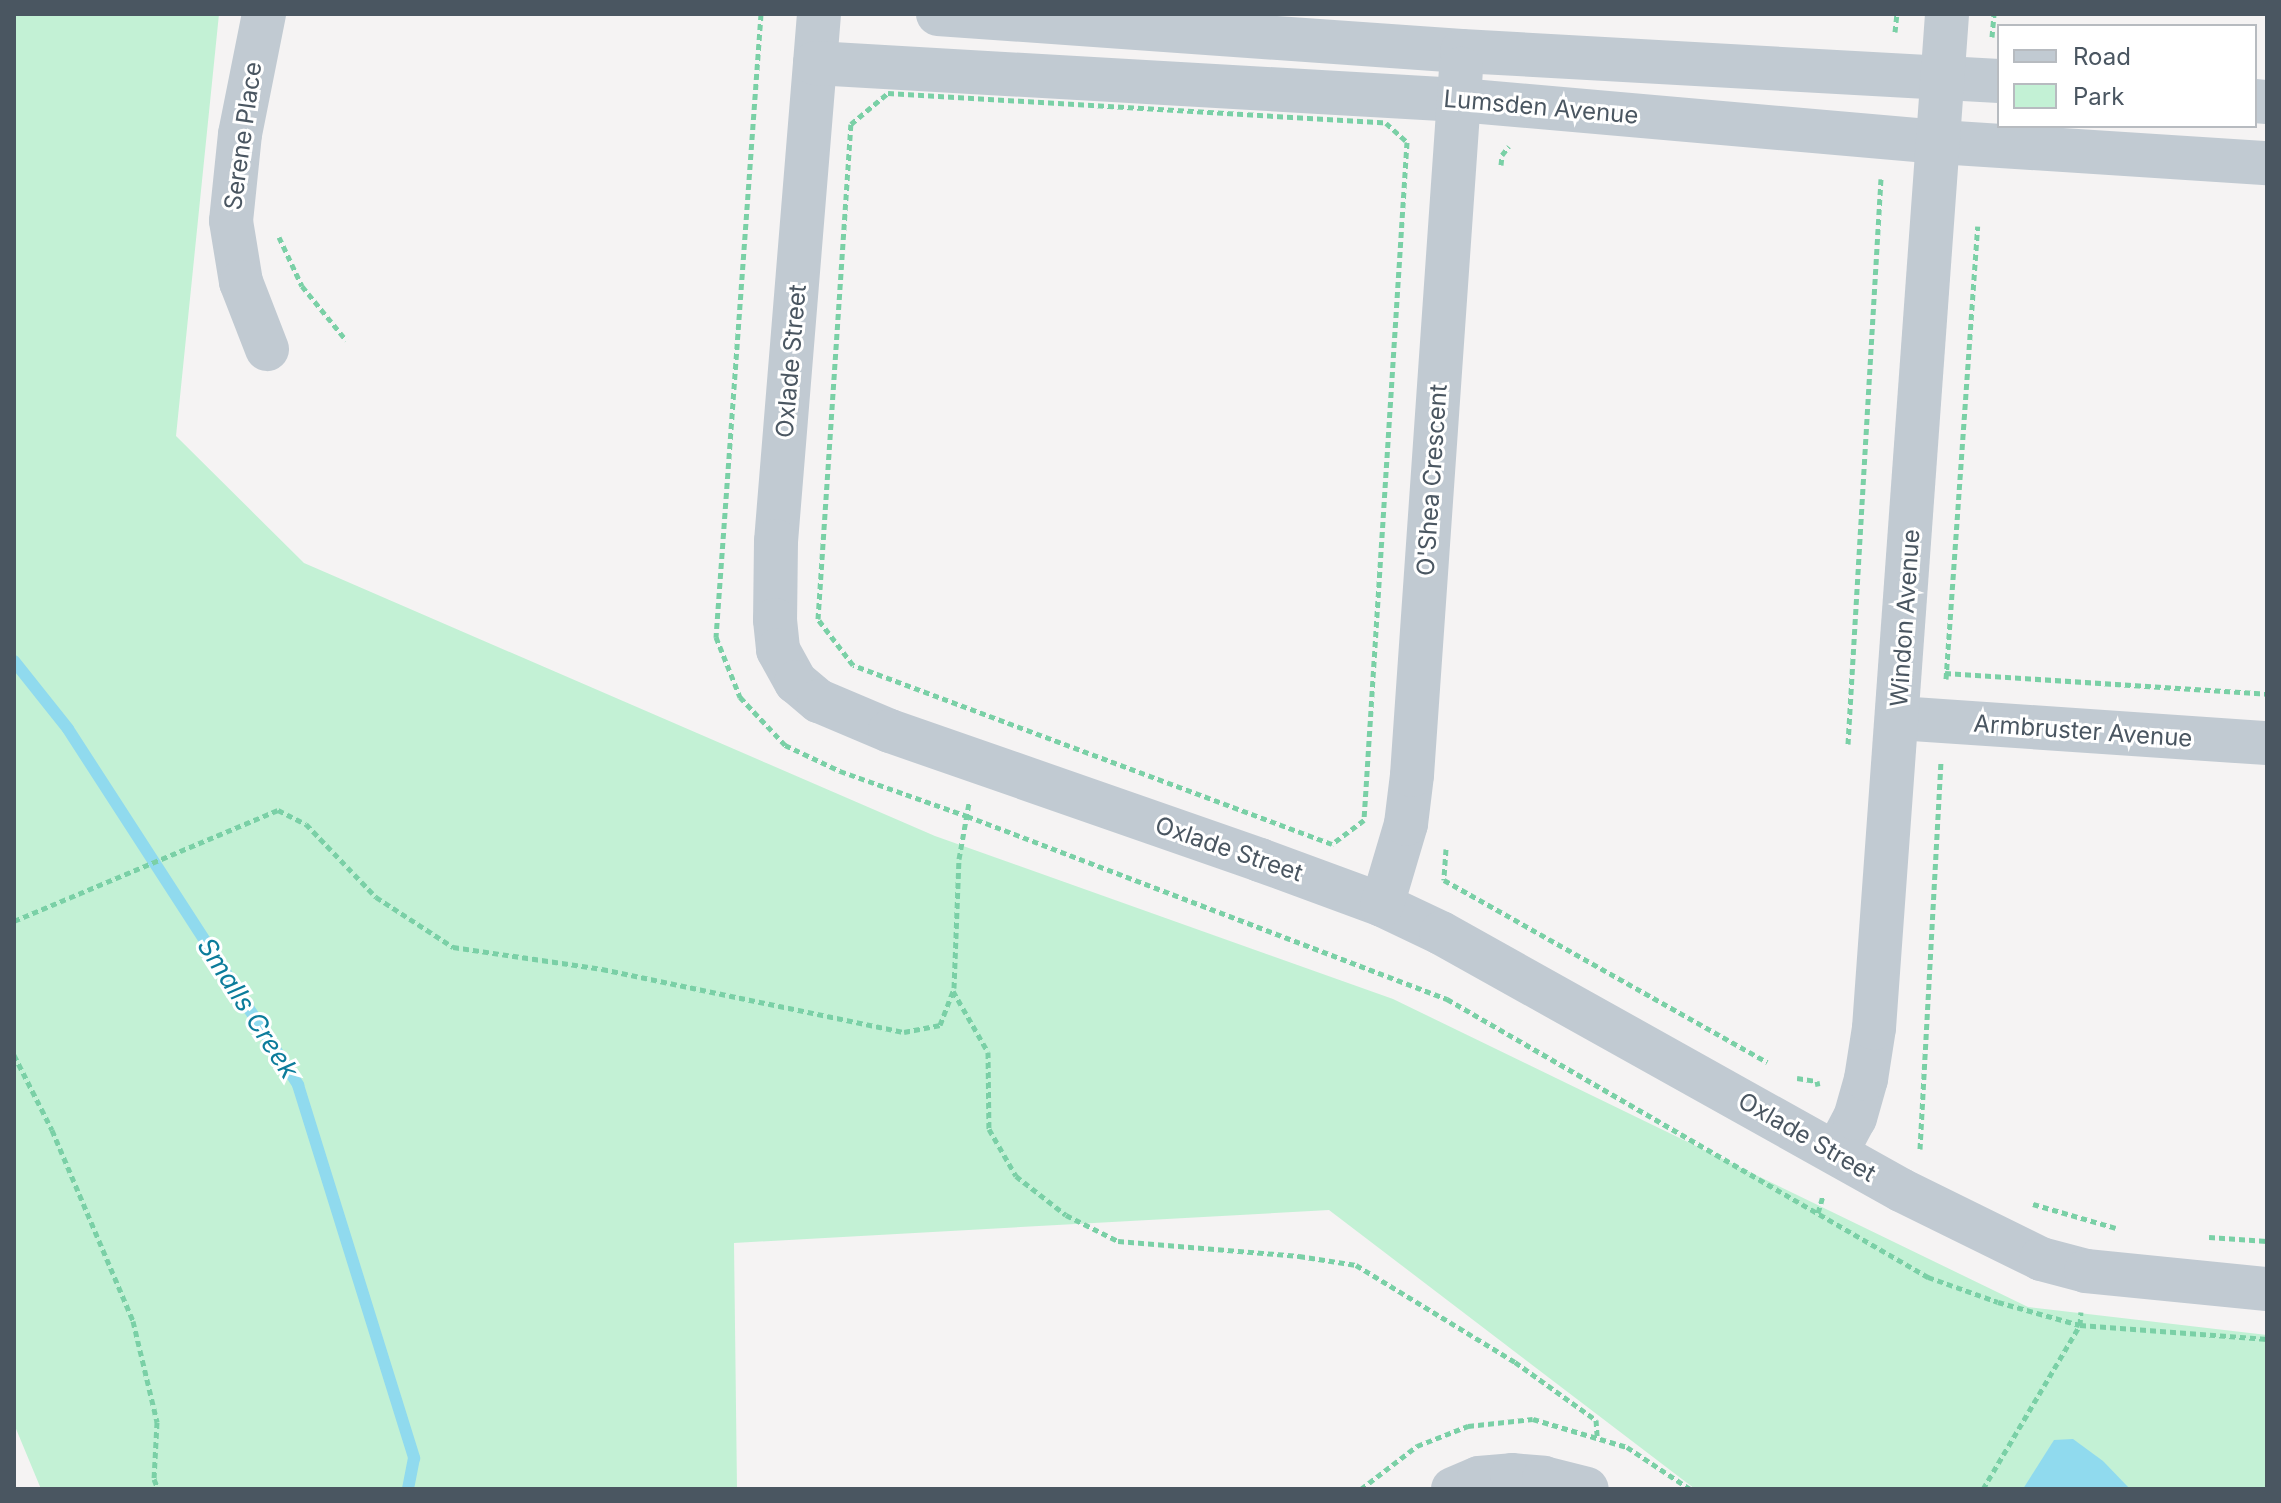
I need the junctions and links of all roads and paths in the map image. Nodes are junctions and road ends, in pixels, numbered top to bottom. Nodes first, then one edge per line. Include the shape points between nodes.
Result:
1 (264, 14) edge
2 (819, 14) edge
3 (938, 14) edge
4 (1947, 14) edge
5 (1462, 51) junction
6 (815, 63) junction
7 (1944, 77) junction
8 (1997, 81) edge
9 (1459, 100) junction
10 (1518, 134) dead end
11 (1939, 142) junction
12 (2267, 163) edge
13 (1501, 171) dead end
14 (1882, 178) dead end
15 (278, 234) dead end
16 (346, 340) dead end
17 (267, 349) dead end
18 (1852, 667) junction
19 (1902, 671) junction
20 (2267, 694) edge
21 (1898, 718) junction
22 (2267, 743) edge
23 (1848, 746) dead end
24 (967, 816) dead end
25 (1364, 820) joint
26 (1447, 833) dead end
27 (1382, 905) junction
28 (14, 921) edge
29 (953, 990) junction
30 (14, 1055) edge
31 (1774, 1066) dead end
32 (1788, 1074) dead end
33 (1828, 1075) dead end
34 (1817, 1081) junction
35 (1836, 1153) junction
36 (2087, 1219) dead end
37 (2086, 1271) junction
38 (2267, 1289) edge
39 (2080, 1325) junction
40 (2267, 1339) edge
41 (1597, 1436) dead end
42 (158, 1489) edge
43 (1453, 1489) edge
44 (1587, 1489) edge
45 (1983, 1489) edge

1 - 17 street, Serene Place via 240,134 231,221 241,282
2 - 6 street, Oxlade Street
3 - 5 street, Lumsden Avenue
4 - 7 street, Windon Avenue
5 - 7 street, Lumsden Avenue
5 - 9 street, O'Shea Crescent
6 - 9 street, Lumsden Avenue
6 - 27 street, Oxlade Street via 776,541 778,650 796,682 819,701 890,731
7 - 8 street, Lumsden Avenue
7 - 11 street, Windon Avenue
9 - 11 street, Lumsden Avenue
9 - 27 street, O'Shea Crescent via 1412,775 1406,824
10 - 13 path via 1502,155
11 - 12 street, Lumsden Avenue
11 - 19 street, Windon Avenue
14 - 18 path
15 - 16 path via 302,286
18 - 19 path
18 - 23 path
19 - 20 path
19 - 21 street, Windon Avenue
21 - 22 street, Armbruster Avenue
21 - 35 street, Windon Avenue via 1874,1028 1855,1118
24 - 29 path via 959,859
25 - 25 path via 1332,844 853,665 818,619 851,124 888,93 1386,123 1407,142
26 - 31 path via 1444,880
27 - 35 street, Oxlade Street via 1454,939
28 - 29 path via 278,810 306,824 376,897 453,947 602,969 904,1032 940,1025
29 - 41 path via 988,1052 989,1129 1016,1176 1066,1215 1118,1241 1356,1265 1527,1370 1596,1420
30 - 42 path via 52,1130 133,1321 157,1422
32 - 34 path
33 - 34 path
34 - 35 path
35 - 37 street, Oxlade Street via 2005,1244
36 - 37 path
37 - 38 street, Oxlade Street
37 - 39 path
39 - 40 path
39 - 45 path
43 - 44 street via 1479,1478 1512,1475

